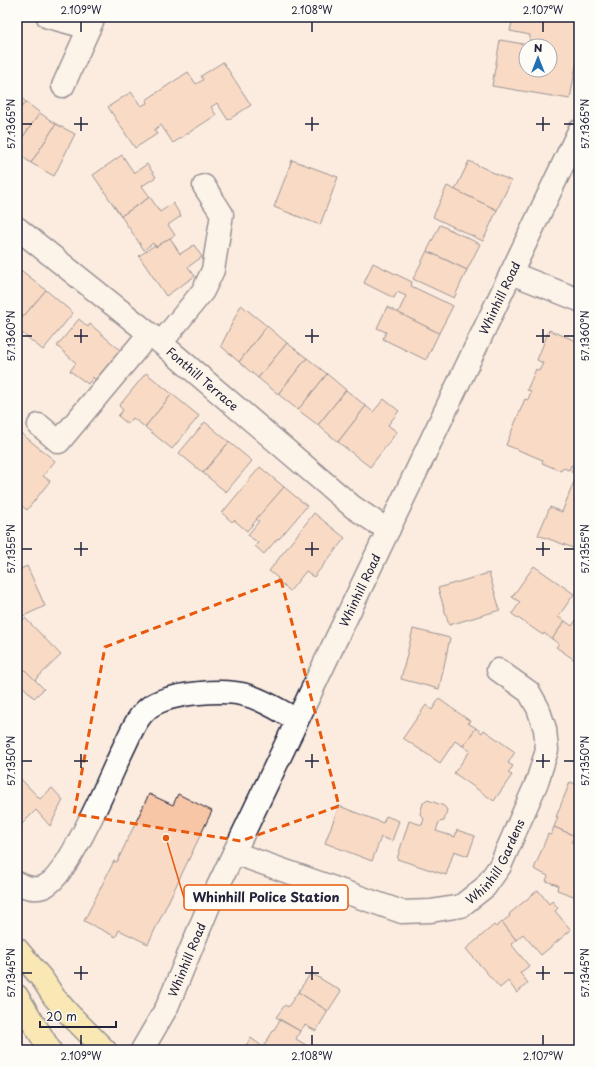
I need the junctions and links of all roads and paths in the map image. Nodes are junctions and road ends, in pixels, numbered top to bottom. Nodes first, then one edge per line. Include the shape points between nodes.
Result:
1 (48, 17) edge
2 (92, 23) edge
3 (63, 86) dead end
4 (579, 131) edge
5 (204, 186) dead end
6 (17, 228) edge
7 (511, 273) junction
8 (579, 300) edge
9 (155, 339) junction
10 (39, 425) dead end
11 (389, 529) junction
12 (498, 670) dead end
13 (298, 720) junction
14 (234, 854) junction
15 (17, 883) edge
16 (17, 949) edge
17 (17, 996) edge
18 (50, 1050) edge
19 (105, 1050) edge
20 (142, 1050) edge

1 - 2 street
2 - 3 street
4 - 7 street, Whinhill Road
5 - 9 street via 222,214 212,270 203,291
6 - 9 street, Fonthill Terrace
7 - 8 street
7 - 11 street, Whinhill Road
9 - 10 street via 59,442
9 - 11 street, Fonthill Terrace via 353,506
11 - 13 street, Whinhill Road
12 - 14 street, Whinhill Gardens via 529,692 545,729 547,750 537,782 500,866 484,887 460,906 402,912
13 - 14 street, Whinhill Road
13 - 15 street via 257,699 234,693 212,692 181,696 150,706 140,716 78,844 58,875 45,887
14 - 20 street, Whinhill Road via 202,921 167,1007
16 - 19 main road via 54,997
17 - 18 main road

